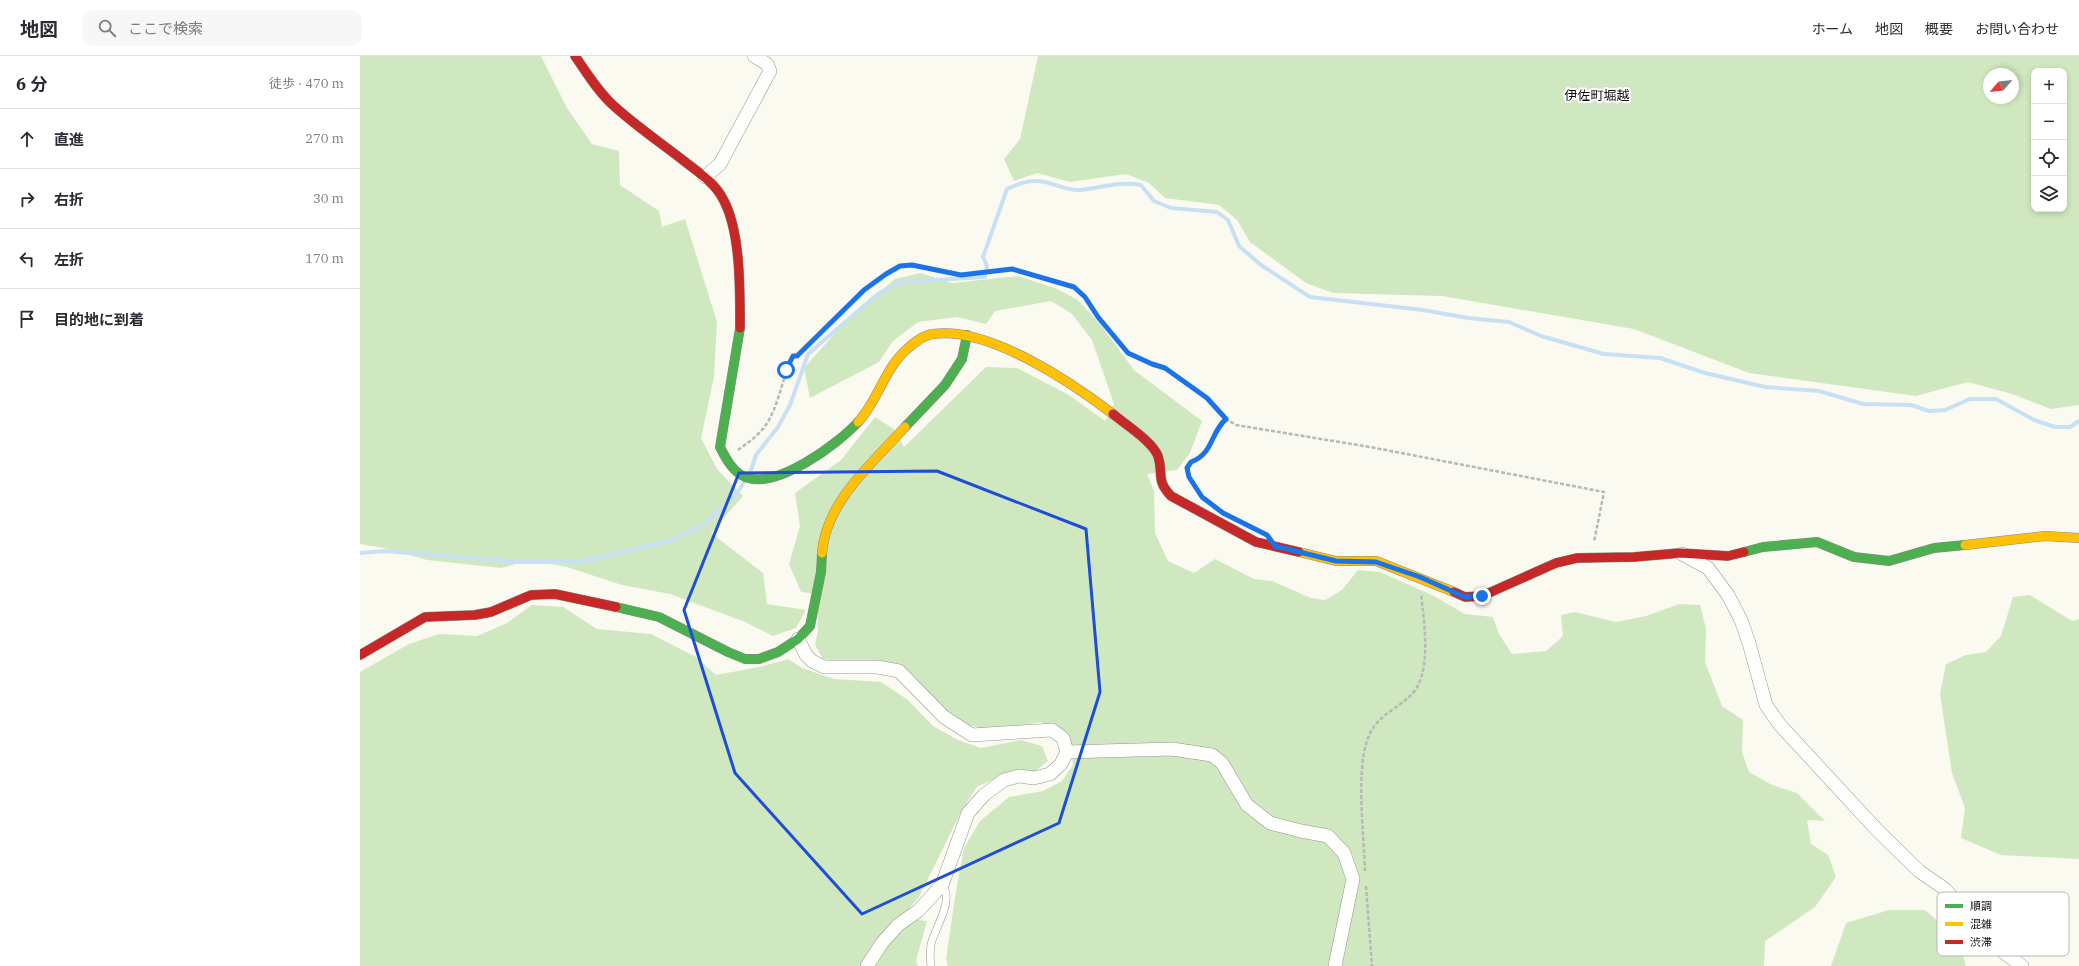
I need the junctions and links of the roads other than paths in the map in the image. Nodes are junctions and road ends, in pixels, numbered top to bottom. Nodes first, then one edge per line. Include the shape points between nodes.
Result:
1 (575, 56) edge
2 (754, 56) edge
3 (705, 177) junction
4 (967, 335) junction
5 (2079, 538) edge
6 (1680, 553) junction
7 (798, 639) junction
8 (360, 655) edge
9 (1067, 752) junction
10 (942, 885) junction
11 (1948, 892) edge
12 (2009, 956) edge
13 (866, 966) edge
14 (930, 966) edge
15 (1335, 966) edge
16 (2022, 966) edge

1 - 3 street via 598,90 614,106
2 - 3 street via 767,64 770,71 720,164
3 - 4 street via 723,198 735,236 740,291 740,329 720,447 735,471 748,478 765,480 782,475 816,456 866,415 894,361 914,343 932,334
4 - 6 street via 1052,372 1088,395 1153,447 1158,458 1162,486 1171,496 1256,542 1336,561 1376,562 1420,577 1465,597 1482,596 1556,563 1594,557
4 - 7 street via 962,359 945,386 850,487 832,519 823,545 810,626
5 - 6 street via 2032,537 1934,548 1889,561 1854,557 1817,542 1763,547 1728,556
6 - 11 street via 1708,568 1728,595 1742,620 1766,705 1780,725 1877,830 1919,871
7 - 8 street via 778,652 759,659 745,659 659,617 555,594 531,595 491,612 424,617
7 - 9 street via 806,655 824,667 877,667 899,671 944,717 972,735 1052,730 1063,738
9 - 10 street via 1061,764 1050,774 1034,778 1019,776 1004,780 984,795 968,813
9 - 15 street via 1172,749 1212,754 1222,762 1247,805 1270,823 1301,832 1328,836 1344,852 1353,879
10 - 13 street via 918,911 898,925
10 - 14 lane via 946,889 947,898 931,944
12 - 16 street

